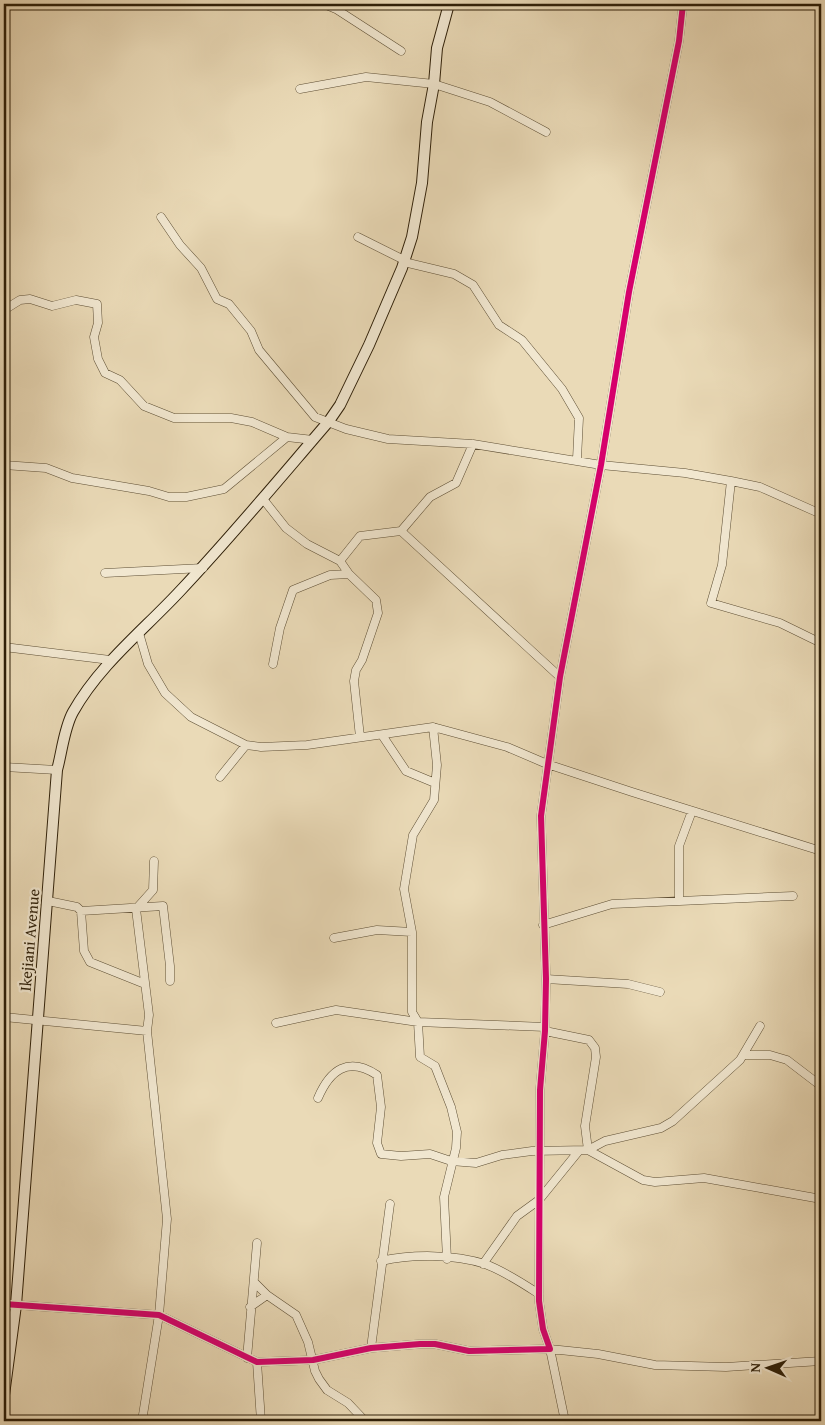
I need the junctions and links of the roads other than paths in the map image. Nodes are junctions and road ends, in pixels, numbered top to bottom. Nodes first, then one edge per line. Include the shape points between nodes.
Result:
1 (324, 4) edge
2 (450, 4) edge
3 (683, 4) edge
4 (400, 50) dead end
5 (434, 84) junction
6 (300, 89) dead end
7 (546, 132) dead end
8 (161, 217) dead end
9 (358, 237) dead end
10 (404, 262) junction
11 (4, 310) edge
12 (328, 422) junction
13 (287, 437) junction
14 (313, 440) junction
15 (473, 444) junction
16 (577, 459) junction
17 (4, 465) edge
18 (601, 465) junction
19 (731, 481) junction
20 (263, 499) junction
21 (821, 514) edge
22 (401, 531) junction
23 (340, 561) junction
24 (203, 568) junction
25 (105, 573) dead end
26 (349, 574) junction
27 (139, 633) junction
28 (821, 643) edge
29 (4, 648) edge
30 (110, 660) junction
31 (273, 664) dead end
32 (560, 677) junction
33 (433, 727) junction
34 (382, 735) junction
35 (360, 737) junction
36 (246, 745) junction
37 (547, 764) junction
38 (4, 767) edge
39 (57, 770) junction
40 (220, 777) dead end
41 (436, 783) junction
42 (692, 812) junction
43 (821, 851) edge
44 (154, 861) dead end
45 (793, 896) dead end
46 (48, 901) junction
47 (679, 901) junction
48 (136, 909) junction
49 (81, 911) junction
50 (543, 925) junction
51 (412, 932) junction
52 (334, 938) dead end
53 (546, 979) junction
54 (170, 981) dead end
55 (145, 984) junction
56 (660, 992) dead end
57 (4, 1016) edge
58 (37, 1020) junction
59 (276, 1022) dead end
60 (418, 1022) junction
61 (760, 1026) dead end
62 (545, 1029) junction
63 (147, 1031) junction
64 (744, 1055) junction
65 (821, 1086) edge
66 (318, 1098) dead end
67 (588, 1150) junction
68 (540, 1152) junction
69 (578, 1152) junction
70 (451, 1160) junction
71 (821, 1199) edge
72 (539, 1200) junction
73 (390, 1204) dead end
74 (257, 1243) dead end
75 (447, 1258) junction
76 (381, 1261) junction
77 (483, 1264) junction
78 (254, 1282) junction
79 (539, 1294) junction
80 (267, 1295) junction
81 (4, 1304) edge
82 (16, 1305) junction
83 (250, 1307) junction
84 (159, 1315) junction
85 (371, 1348) junction
86 (550, 1348) junction
87 (248, 1358) junction
88 (313, 1360) junction
89 (821, 1361) edge
90 (257, 1362) junction
91 (4, 1395) edge
92 (142, 1421) edge
93 (261, 1421) edge
94 (365, 1421) edge
95 (565, 1421) edge

1 - 4 street
2 - 5 street, Ikejiani Avenue via 437,48
3 - 18 street via 679,41 629,292
5 - 6 street via 366,77
5 - 7 street via 490,102
5 - 10 street, Ikejiani Avenue via 422,182 412,238
8 - 12 street via 201,268 217,298 229,304 251,331 259,350 286,384 315,417
9 - 10 street
10 - 12 street, Ikejiani Avenue via 369,345 340,405
10 - 16 street via 454,274 473,285 499,325 522,340 562,389 579,418
11 - 13 street via 30,298 52,306 76,300 97,304 98,323 94,338 98,359 105,373 120,380 144,406 174,418 231,418 252,422
12 - 14 street, Ikejiani Avenue
12 - 15 street via 388,439
13 - 14 street
13 - 17 street via 224,489 186,497 169,497 149,490 72,478 46,468
14 - 20 street, Ikejiani Avenue
15 - 16 street
15 - 22 street via 456,483 430,497
16 - 18 street
18 - 19 street
18 - 32 street
19 - 21 street via 760,487
19 - 28 street via 722,565 711,602 780,623
20 - 23 street via 286,528 307,544
20 - 24 street, Ikejiani Avenue
22 - 23 street via 360,536
22 - 32 street
23 - 26 street
24 - 25 street
24 - 27 street, Ikejiani Avenue
26 - 31 street via 330,575 293,590 280,628
26 - 35 street via 376,600 378,613 354,681
27 - 30 street, Ikejiani Avenue
27 - 36 street via 148,664 165,693 191,717
29 - 30 street
30 - 39 street, Ikejiani Avenue via 72,714
32 - 37 street
33 - 34 street
33 - 37 street via 508,747
33 - 41 street
34 - 35 street
34 - 41 street via 406,771
35 - 36 street via 307,746
36 - 40 street
37 - 42 street
37 - 50 street via 541,816
38 - 39 street
39 - 46 street, Ikejiani Avenue
41 - 51 street via 434,800 413,835 404,889
42 - 43 street
42 - 47 street via 680,846
44 - 48 street via 153,890
45 - 47 street
46 - 49 street via 77,907
46 - 58 street, Ikejiani Avenue
47 - 50 street via 612,904
48 - 49 street
48 - 54 street via 163,906
48 - 55 street
49 - 55 street via 84,951 90,962
50 - 53 street
51 - 52 street via 377,930
51 - 60 street via 412,1012
53 - 56 street via 628,984
53 - 62 street
55 - 63 street via 149,1015
57 - 58 street
58 - 63 street
58 - 82 street, Ikejiani Avenue
59 - 60 street via 336,1010
60 - 62 street
60 - 70 street via 420,1057 435,1066 453,1115 457,1132
61 - 64 street
62 - 67 street via 590,1040 595,1048 585,1126
62 - 68 street via 540,1090
63 - 84 street via 167,1219
64 - 65 street via 770,1055 786,1060
64 - 67 street via 661,1128 606,1141
66 - 70 street via 328,1077 338,1069 355,1066 370,1070 378,1075 377,1143 381,1154 430,1154
67 - 69 street
67 - 71 street via 643,1180 704,1178
68 - 69 street
68 - 70 street via 502,1155 476,1163
68 - 72 street
69 - 72 street
70 - 75 street via 444,1197
72 - 77 street via 517,1216
72 - 79 street
73 - 76 street
74 - 78 street
75 - 76 street via 413,1256
75 - 77 street
76 - 85 street
77 - 79 street
78 - 80 street
78 - 83 street
79 - 86 street via 543,1329
80 - 83 street
80 - 88 street via 296,1316
81 - 82 street
82 - 84 street
82 - 91 street, Ikejiani Avenue
83 - 87 street
84 - 87 street
84 - 92 street
85 - 86 street via 436,1344 469,1351
85 - 88 street
86 - 89 street via 655,1365 726,1367
86 - 95 street
87 - 90 street
88 - 90 street
88 - 94 street via 315,1371 327,1390 348,1403
90 - 93 street

